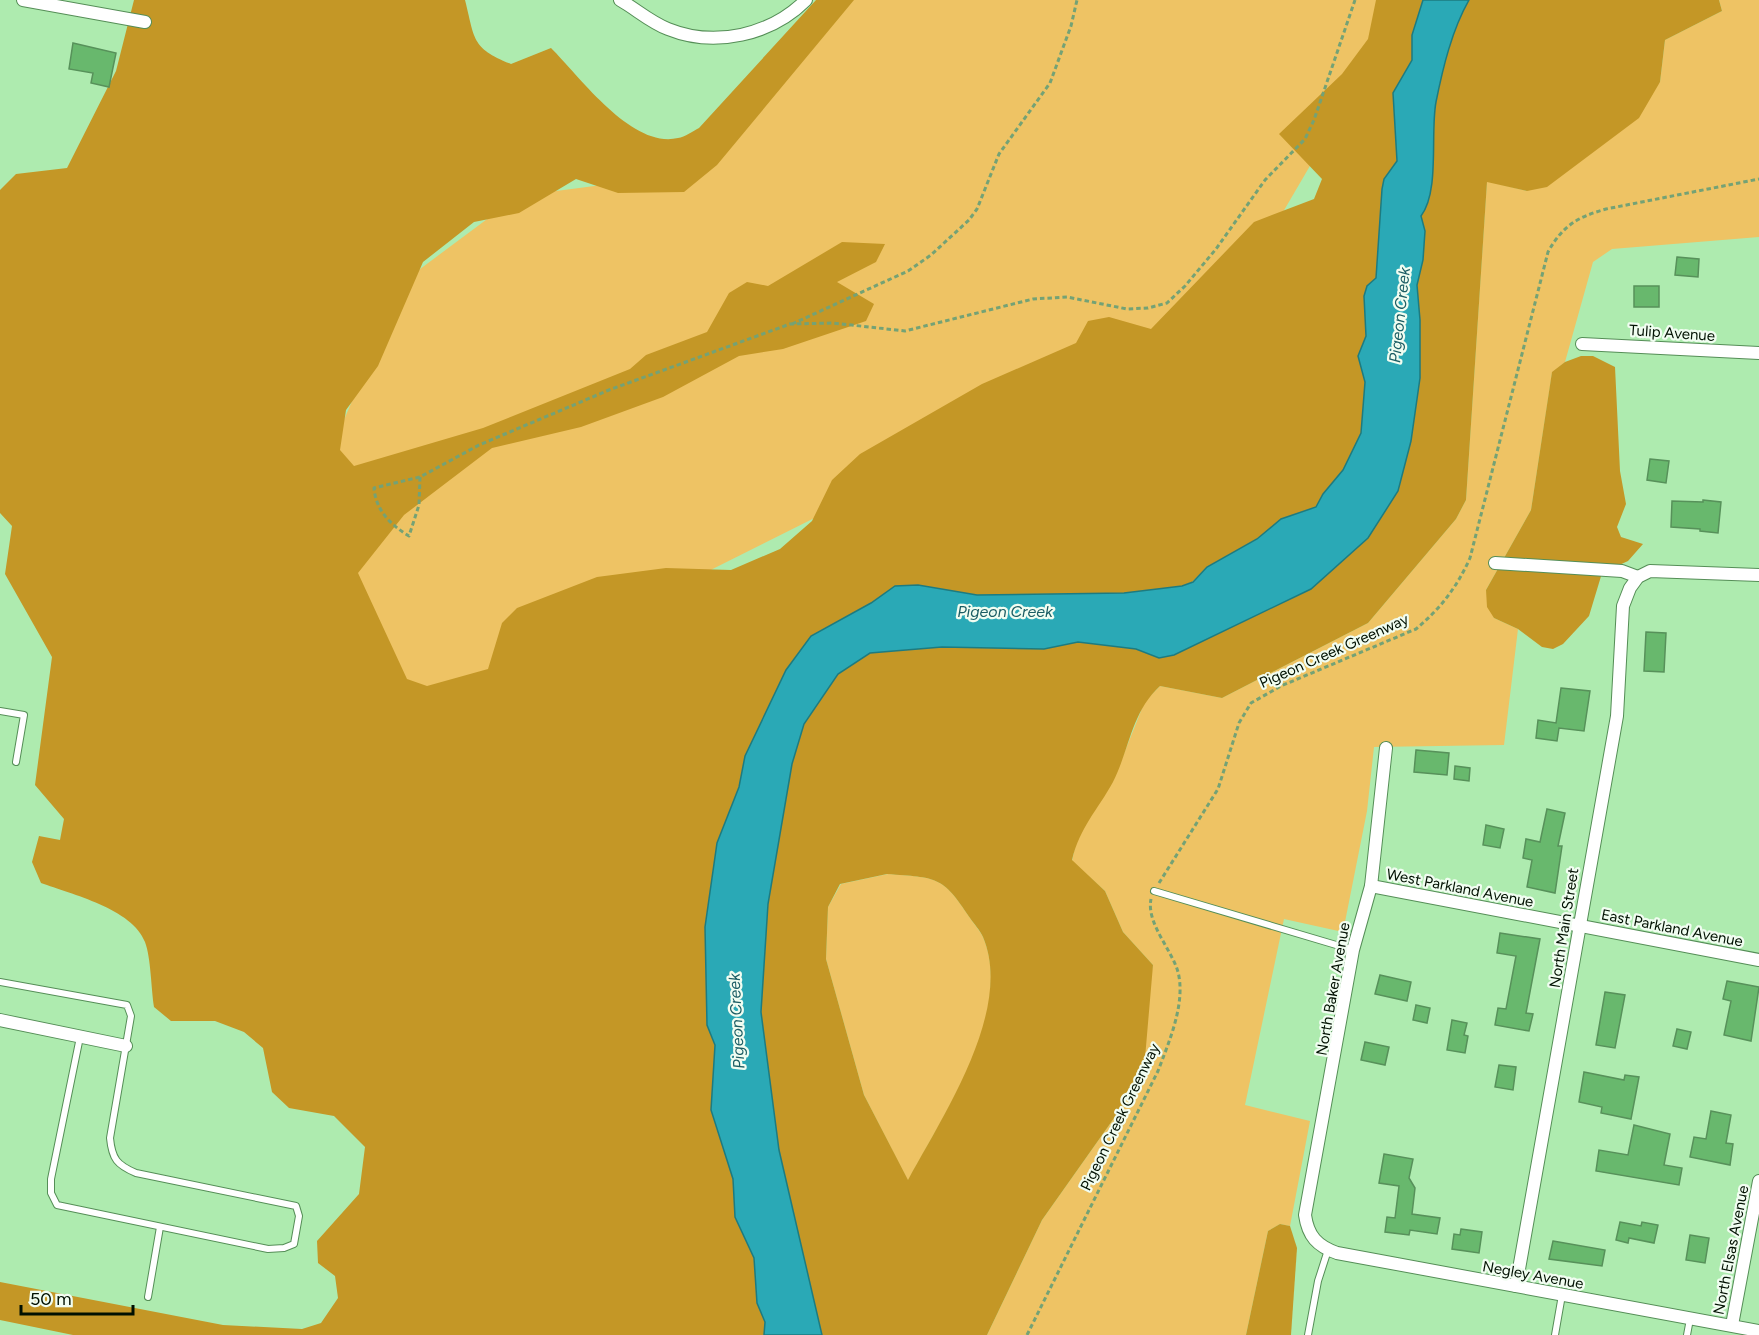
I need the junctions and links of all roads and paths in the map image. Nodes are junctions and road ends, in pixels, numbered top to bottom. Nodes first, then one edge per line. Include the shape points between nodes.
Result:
1 (23, 0) edge
2 (620, 0) edge
3 (806, 0) edge
4 (1077, 0) edge
5 (1355, 0) edge
6 (145, 22) dead end
7 (1759, 179) edge
8 (790, 324) junction
9 (1582, 344) dead end
10 (1759, 353) edge
11 (420, 477) junction
12 (1495, 563) dead end
13 (1759, 574) edge
14 (1638, 577) junction
15 (0, 711) edge
16 (1386, 748) dead end
17 (16, 762) dead end
18 (1371, 886) junction
19 (1154, 891) junction
20 (1580, 924) junction
21 (1353, 950) junction
22 (1759, 960) edge
23 (0, 982) edge
24 (0, 1020) edge
25 (80, 1036) junction
26 (126, 1046) junction
27 (1759, 1180) edge
28 (160, 1227) junction
29 (1309, 1234) joint
30 (1328, 1250) junction
31 (1516, 1286) junction
32 (1562, 1294) junction
33 (148, 1297) dead end
34 (1690, 1319) junction
35 (1732, 1325) junction
36 (1759, 1331) edge
37 (1027, 1335) edge
38 (1308, 1335) edge
39 (1555, 1335) edge
40 (1686, 1335) edge

1 - 6 street
2 - 3 street via 668,29 720,38 758,32 788,16
4 - 8 path via 1050,83 999,154 969,220 908,271
5 - 8 path via 1305,139 1265,180 1216,249 1167,303 1127,309 1067,297 1033,299 905,331 833,323
7 - 19 path, Pigeon Creek Greenway via 1606,208 1585,215 1558,234 1548,252 1470,558 1458,585 1416,629 1281,686 1251,703 1239,723 1218,789
8 - 11 path via 598,395 479,445
9 - 10 street, Tulip Avenue
11 - 11 path via 419,505 409,536 383,514 374,488
12 - 14 street via 1622,571
13 - 14 street via 1650,571
14 - 20 street, North Main Street via 1623,606 1617,716
15 - 17 lane via 24,715
16 - 18 street, North Baker Avenue
18 - 20 street, West Parkland Avenue
18 - 21 street, North Baker Avenue
19 - 21 lane
19 - 37 path, Pigeon Creek Greenway via 1152,915 1178,973 1179,992 1170,1042
20 - 22 street, East Parkland Avenue
20 - 31 street, North Main Street
21 - 29 street, North Baker Avenue via 1305,1215
23 - 26 lane via 127,1005 131,1016
24 - 25 street
25 - 26 street
25 - 28 lane via 51,1194 57,1205
26 - 28 lane via 110,1138 112,1155 119,1166 136,1173 296,1206 299,1216 294,1244 284,1248 268,1249
27 - 35 street, North Elsas Avenue
28 - 33 lane
29 - 30 street, Negley Avenue
30 - 31 street, Negley Avenue
30 - 38 lane
31 - 32 street, Negley Avenue
32 - 34 street, Negley Avenue
32 - 39 lane
34 - 35 street, Negley Avenue
34 - 40 lane
35 - 36 street, Negley Avenue

